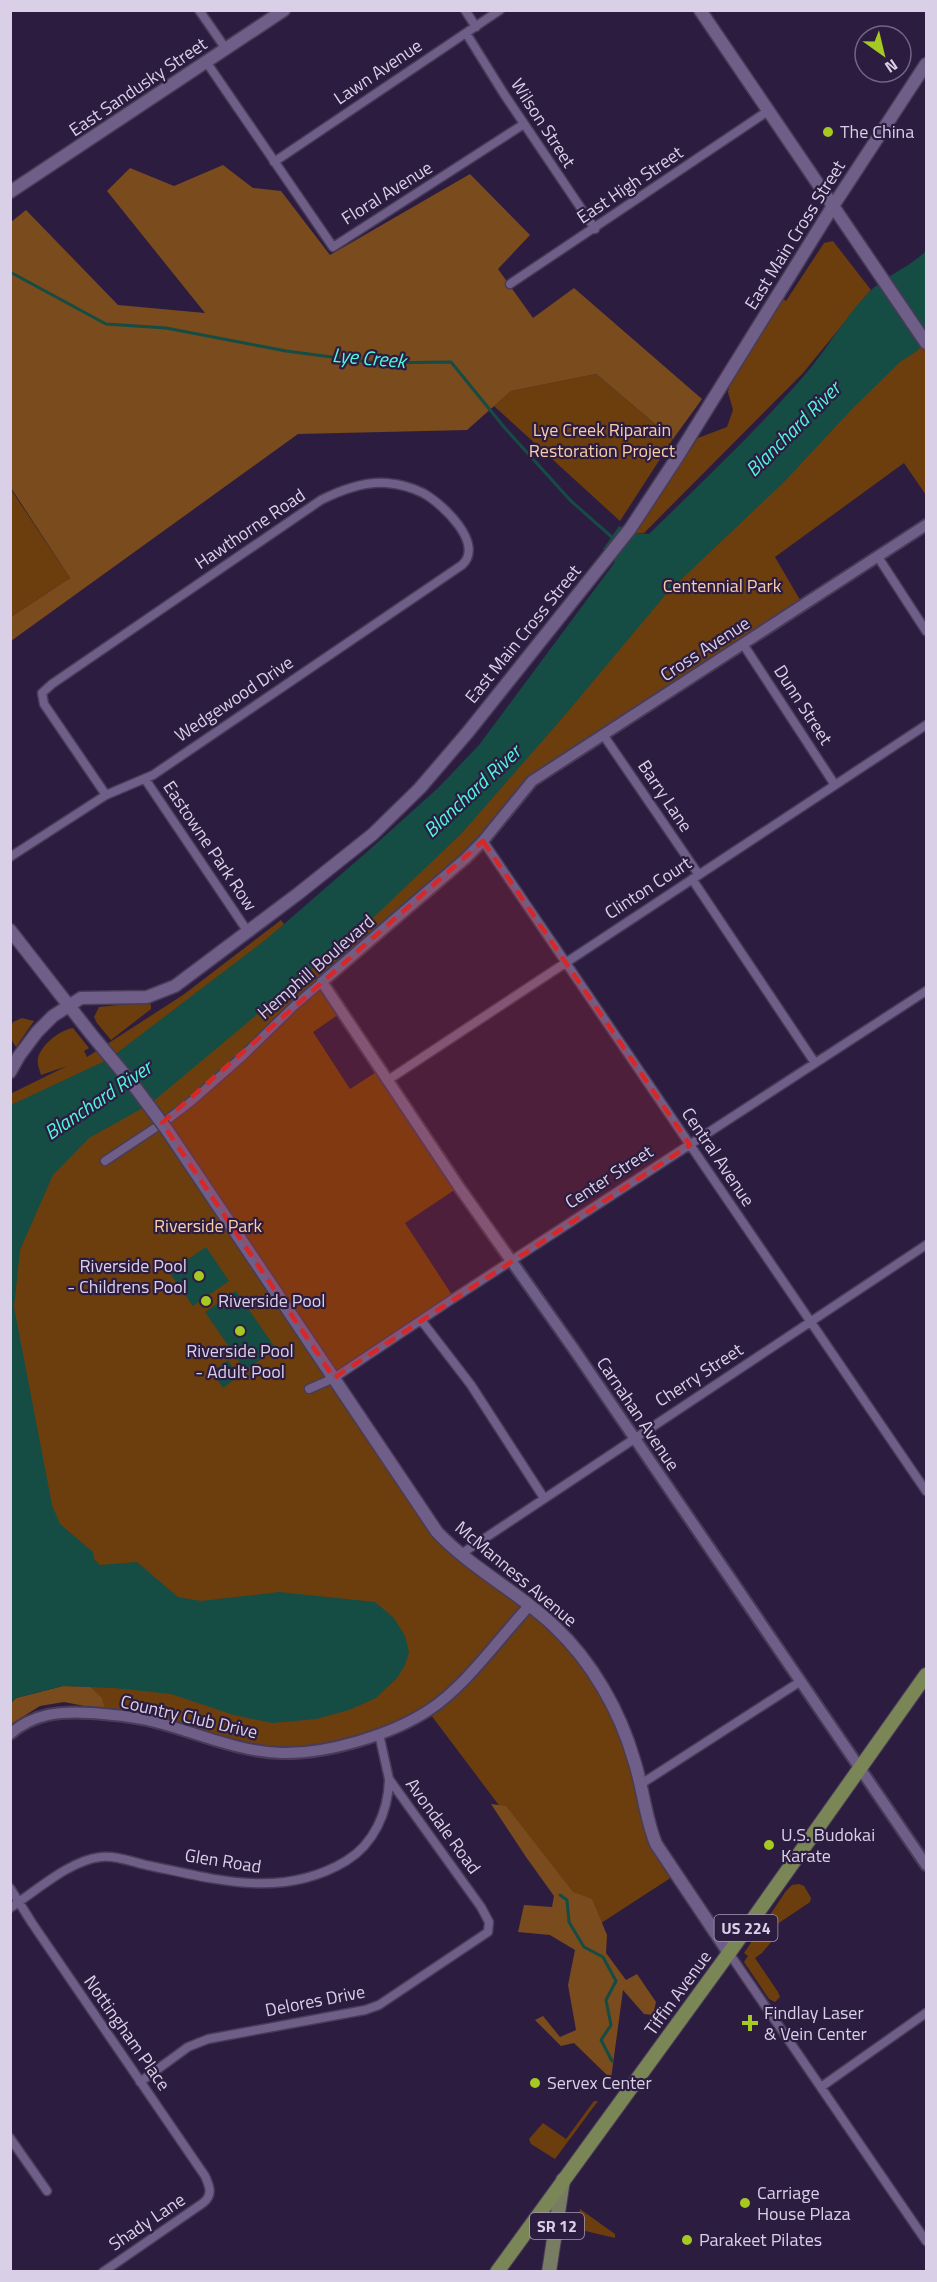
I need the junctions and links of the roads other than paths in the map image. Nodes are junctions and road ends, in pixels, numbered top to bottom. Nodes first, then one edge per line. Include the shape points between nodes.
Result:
1 (199, 10) edge
2 (284, 10) edge
3 (465, 10) edge
4 (500, 10) edge
5 (700, 10) edge
6 (476, 27) junction
7 (466, 33) junction
8 (226, 49) junction
9 (207, 63) junction
10 (927, 64) edge
11 (768, 111) junction
12 (524, 124) junction
13 (274, 162) junction
14 (10, 192) edge
15 (833, 206) junction
16 (594, 228) junction
17 (510, 284) dead end
18 (927, 342) edge
19 (927, 525) edge
20 (470, 557) joint
21 (878, 557) junction
22 (927, 631) edge
23 (743, 644) junction
24 (927, 725) edge
25 (604, 736) junction
26 (145, 779) junction
27 (532, 781) joint
28 (836, 785) junction
29 (106, 795) junction
30 (483, 841) junction
31 (10, 857) edge
32 (696, 877) junction
33 (10, 930) edge
34 (248, 932) junction
35 (564, 962) junction
36 (322, 982) junction
37 (927, 991) edge
38 (69, 1006) junction
39 (815, 1064) junction
40 (10, 1072) edge
41 (388, 1080) junction
42 (690, 1145) junction
43 (105, 1161) dead end
44 (927, 1245) edge
45 (511, 1261) junction
46 (421, 1320) junction
47 (811, 1322) junction
48 (334, 1378) junction
49 (309, 1389) dead end
50 (635, 1438) junction
51 (927, 1491) edge
52 (544, 1498) junction
53 (461, 1554) junction
54 (530, 1605) junction
55 (927, 1675) edge
56 (801, 1681) junction
57 (10, 1734) edge
58 (379, 1734) junction
59 (860, 1767) junction
60 (389, 1779) junction
61 (641, 1784) junction
62 (927, 1864) edge
63 (10, 1888) edge
64 (19, 1902) junction
65 (10, 1908) edge
66 (488, 1932) joint
67 (729, 1953) junction
68 (927, 2013) edge
69 (140, 2082) junction
70 (821, 2087) junction
71 (10, 2138) edge
72 (563, 2180) junction
73 (47, 2191) dead end
74 (209, 2199) joint
75 (927, 2241) edge
76 (103, 2271) edge
77 (497, 2271) edge
78 (549, 2271) edge

1 - 8 street
2 - 8 main road, East Sandusky Street
3 - 6 street
4 - 6 street, Lawn Avenue
5 - 11 main road
6 - 7 street, Lawn Avenue
7 - 12 street, Wilson Street
7 - 13 street, Lawn Avenue
8 - 9 main road, East Sandusky Street
9 - 13 street, Floral Avenue
9 - 14 main road, East Sandusky Street
10 - 15 main road, East Main Cross Street
11 - 15 main road
11 - 16 street, East High Street
12 - 13 street, Floral Avenue via 333,247
12 - 16 street, Wilson Street
15 - 18 main road
15 - 34 main road, East Main Cross Street via 676,459 607,559 420,788 359,845
16 - 17 street, East High Street
19 - 21 street, Cross Avenue
20 - 26 street, Wedgewood Drive
20 - 29 street, Hawthorne Road via 467,538 459,526 434,500 404,486 362,484 321,500 42,693 44,704
21 - 22 street
21 - 23 street, Cross Avenue
23 - 25 street, Cross Avenue
23 - 28 street, Dunn Street
24 - 28 street, Clinton Court
25 - 27 street, Cross Avenue
25 - 32 street, Barry Lane
26 - 29 street, Wedgewood Drive
26 - 34 street, Eastowne Park Row
27 - 30 street, Hemphill Boulevard
28 - 32 street, Clinton Court
29 - 31 street, Wedgewood Drive
30 - 35 street, Central Avenue
30 - 36 street, Hemphill Boulevard
32 - 35 street, Clinton Court
32 - 39 street, Barry Lane
33 - 38 main road, McManness Avenue
34 - 38 main road, East Main Cross Street via 175,986 156,995 87,997
35 - 41 street, Clinton Court
35 - 42 street, Central Avenue
36 - 41 street, Carnahan Avenue
36 - 43 street, Hemphill Boulevard via 193,1100
37 - 39 street, Center Street
38 - 40 main road, East Main Cross Street via 37,1032
38 - 48 main road, McManness Avenue, bridge via 167,1130
39 - 42 street, Center Street
41 - 45 street, Carnahan Avenue
42 - 45 street, Center Street
42 - 47 street, Central Avenue
44 - 47 street, Cherry Street
45 - 46 street, Center Street
45 - 50 street, Carnahan Avenue
46 - 48 street, Center Street
46 - 52 street via 471,1385
47 - 50 street, Cherry Street
47 - 51 street, Central Avenue
48 - 49 street, Center Street
48 - 53 main road, McManness Avenue via 437,1532
50 - 52 street, Cherry Street
50 - 56 street, Carnahan Avenue
52 - 53 street, Cherry Street
53 - 54 main road, McManness Avenue
54 - 58 street, Country Club Drive via 437,1704
54 - 61 main road, McManness Avenue via 565,1638 601,1685 627,1738
55 - 59 highway, Tiffin Avenue / US 224
56 - 59 street, Carnahan Avenue
56 - 61 street
57 - 58 street, Country Club Drive via 29,1721 60,1712 139,1718 244,1749 280,1753 303,1753
58 - 60 street, Avondale Road
59 - 62 street, Carnahan Avenue
59 - 67 highway, Tiffin Avenue / US 224
60 - 64 street, Glen Road via 384,1810 367,1843 339,1865 311,1876 275,1884 246,1884 100,1857 74,1866
60 - 66 street, Avondale Road via 481,1907 489,1922
61 - 67 main road, McManness Avenue via 656,1844
63 - 64 street, Nottingham Place
64 - 65 street, Glen Road
64 - 69 street, Nottingham Place
66 - 69 street, Delores Drive via 379,2006 208,2039 188,2047
67 - 70 street, McManness Avenue
67 - 72 highway, Tiffin Avenue / US 224
68 - 70 street
69 - 74 street, Nottingham Place via 205,2176
70 - 75 street, McManness Avenue
71 - 73 street
72 - 77 highway, Tiffin Avenue / US 224
72 - 78 main road, SR 12
74 - 76 street, Shady Lane

